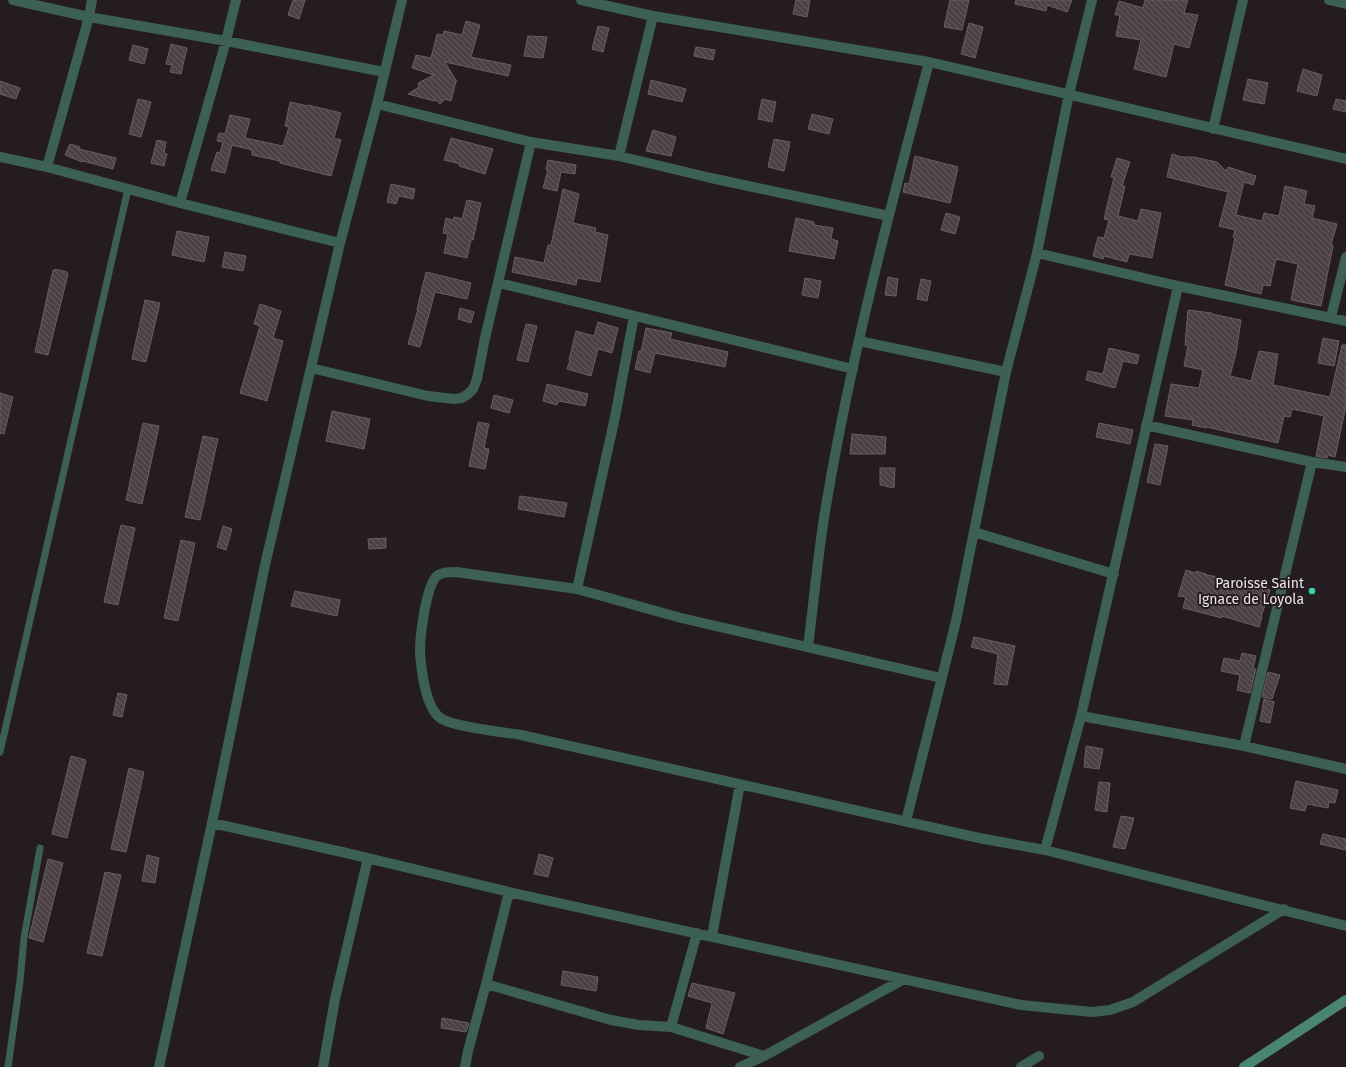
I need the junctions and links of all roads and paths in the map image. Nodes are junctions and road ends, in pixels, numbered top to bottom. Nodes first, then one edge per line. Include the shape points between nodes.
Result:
1 (13, 0) edge
2 (92, 0) edge
3 (236, 0) edge
4 (402, 0) edge
5 (581, 0) edge
6 (1092, 0) edge
7 (1243, 0) edge
8 (1329, 0) edge
9 (1346, 4) edge
10 (653, 16) junction
11 (89, 17) junction
12 (226, 40) junction
13 (929, 62) junction
14 (384, 72) junction
15 (1069, 94) junction
16 (376, 104) junction
17 (1213, 129) junction
18 (531, 142) junction
19 (0, 156) edge
20 (619, 156) junction
21 (1346, 159) edge
22 (47, 167) junction
23 (128, 189) junction
24 (180, 203) junction
25 (889, 216) junction
26 (340, 243) junction
27 (1037, 252) junction
28 (1346, 257) edge
29 (499, 283) junction
30 (1178, 286) junction
31 (634, 316) junction
32 (1332, 318) junction
33 (1346, 321) edge
34 (859, 341) junction
35 (311, 368) junction
36 (853, 369) junction
37 (1006, 372) junction
38 (1146, 425) junction
39 (1312, 462) junction
40 (1346, 467) edge
41 (974, 532) junction
42 (1114, 574) junction
43 (578, 589) junction
44 (808, 647) junction
45 (941, 678) junction
46 (1081, 716) junction
47 (1244, 746) junction
48 (0, 752) edge
49 (1346, 770) edge
50 (740, 784) junction
51 (906, 821) junction
52 (212, 823) junction
53 (40, 848) dead end
54 (1045, 850) junction
55 (368, 858) junction
56 (509, 892) junction
57 (1284, 909) junction
58 (1346, 926) edge
59 (697, 933) junction
60 (712, 936) junction
61 (904, 979) junction
62 (486, 984) junction
63 (1346, 1000) edge
64 (671, 1027) junction
65 (764, 1056) junction
66 (1039, 1056) dead end
67 (8, 1067) edge
68 (159, 1067) edge
69 (324, 1067) edge
70 (465, 1067) edge
71 (740, 1067) edge
72 (1021, 1067) edge
73 (1244, 1067) edge

1 - 11 street
2 - 11 street
3 - 12 street
4 - 14 street
5 - 10 street
6 - 15 street
7 - 17 street
8 - 9 street
10 - 13 street
10 - 20 street
11 - 12 street
11 - 22 street
12 - 14 street
12 - 24 street
13 - 15 street
13 - 25 street
14 - 16 street
15 - 17 street
15 - 27 street
16 - 18 street
16 - 26 street
17 - 21 street
18 - 20 street
18 - 29 street
19 - 22 street
20 - 25 street
22 - 23 street
23 - 24 street
23 - 48 lane
24 - 26 street
25 - 34 street
26 - 35 street
27 - 30 street
27 - 37 street
28 - 32 street
29 - 31 street
29 - 35 street via 477,379 473,388 462,398 454,400 428,396
30 - 32 street
30 - 38 street
31 - 36 street
31 - 43 street
32 - 33 street
34 - 36 street
34 - 37 street
35 - 52 street via 265,565
36 - 44 street via 826,507
37 - 41 street
38 - 39 street
38 - 42 street
39 - 40 street
39 - 47 street
41 - 42 street
41 - 45 street via 956,621
42 - 46 street
43 - 44 street via 681,618
43 - 50 street via 456,572 436,576 430,586 425,607 420,650 426,692 438,716 460,725 521,735
44 - 45 street
45 - 51 street
46 - 47 street
46 - 54 street
47 - 49 street
50 - 51 street
50 - 60 street
51 - 54 street
52 - 55 street
52 - 68 street
53 - 67 lane via 24,938
54 - 57 street
55 - 56 street
55 - 69 street via 335,999
56 - 59 street
56 - 62 street
57 - 58 street
57 - 61 street via 1133,1002 1110,1010 1092,1012 1021,1005
59 - 60 street
59 - 64 street
60 - 61 street
61 - 65 street
62 - 64 street via 611,1020 639,1026
62 - 70 street
63 - 73 street
64 - 65 street
65 - 71 street
66 - 72 street

